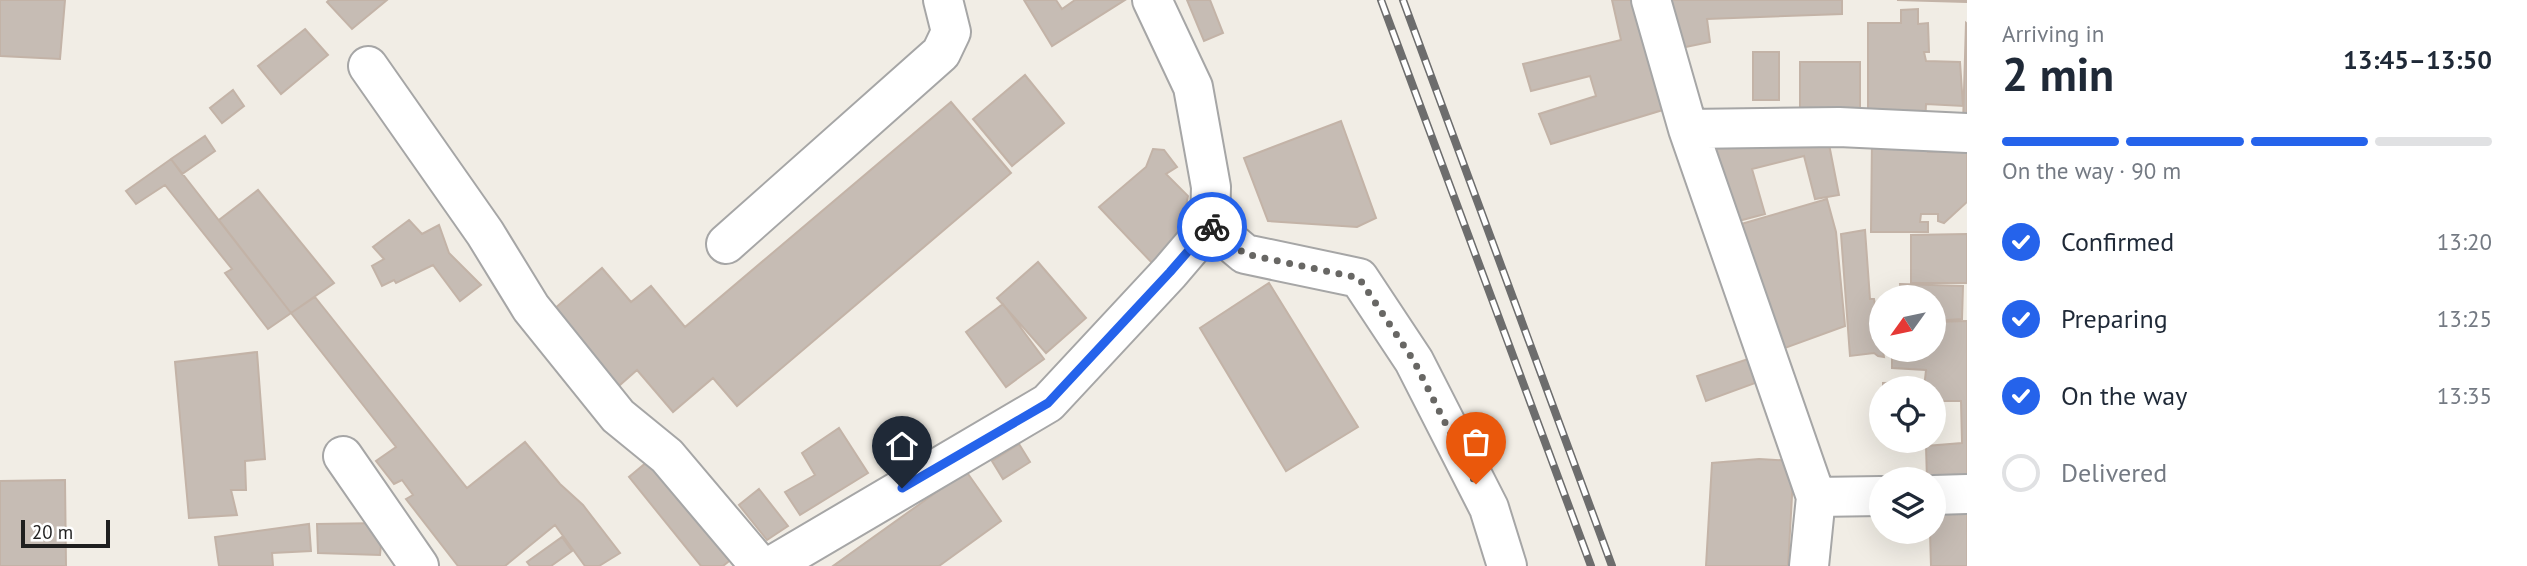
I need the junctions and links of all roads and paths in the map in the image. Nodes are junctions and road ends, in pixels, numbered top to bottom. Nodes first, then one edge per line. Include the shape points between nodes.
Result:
1 (943, 0) edge
2 (1152, 0) edge
3 (1651, 0) edge
4 (368, 66) dead end
5 (1688, 129) junction
6 (1967, 132) edge
7 (1210, 226) junction
8 (726, 244) dead end
9 (343, 456) dead end
10 (1967, 494) edge
11 (1946, 495) edge
12 (1869, 496) edge
13 (1816, 497) junction
14 (419, 566) edge
15 (760, 566) edge
16 (771, 566) edge
17 (1507, 566) edge
18 (1809, 566) edge

1 - 8 street via 951,32 941,53
2 - 7 street via 1193,87 1211,187
3 - 5 street
4 - 15 street via 485,233 531,308 618,416 667,456
5 - 6 street via 1839,127
5 - 13 street
7 - 16 street via 1048,403
7 - 17 street via 1245,254 1359,278 1414,361 1489,508
9 - 14 street
10 - 11 street
12 - 13 street
13 - 18 street

